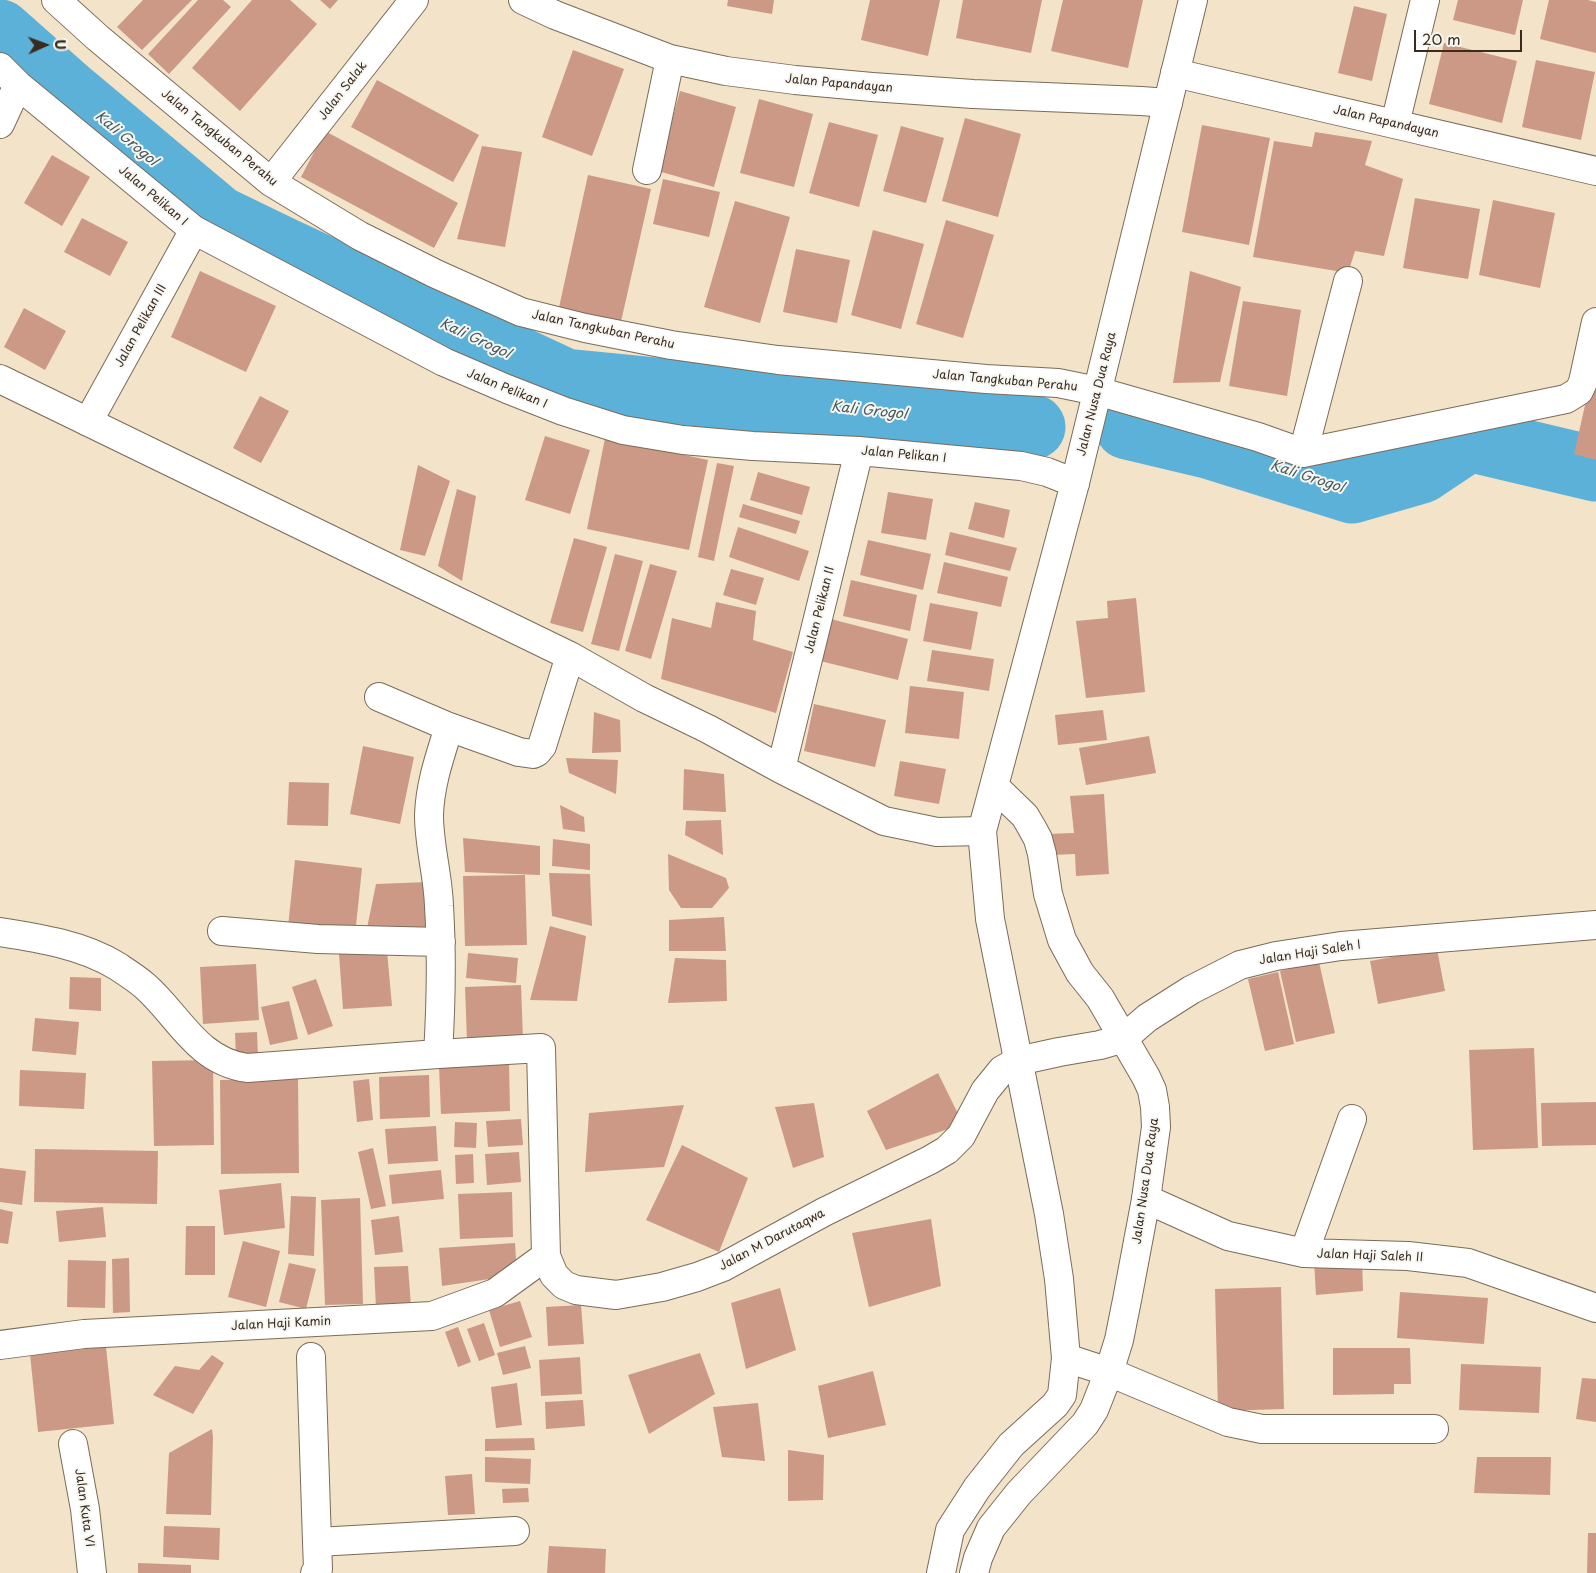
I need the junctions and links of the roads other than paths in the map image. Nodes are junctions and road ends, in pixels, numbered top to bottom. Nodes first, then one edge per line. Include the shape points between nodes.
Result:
1 (56, 0) edge
2 (414, 0) edge
3 (523, 0) edge
4 (1193, 0) edge
5 (1425, 0) edge
6 (670, 59) junction
7 (1175, 73) junction
8 (9, 76) edge
9 (1168, 103) junction
10 (0, 124) edge
11 (1395, 124) junction
12 (647, 170) dead end
13 (1596, 171) edge
14 (271, 182) junction
15 (194, 230) junction
16 (1348, 281) dead end
17 (1596, 322) edge
18 (0, 379) edge
19 (1097, 391) junction
20 (88, 422) junction
21 (860, 451) junction
22 (1303, 453) junction
23 (1075, 483) junction
24 (570, 656) junction
25 (379, 697) dead end
26 (449, 727) junction
27 (781, 769) junction
28 (994, 786) junction
29 (982, 832) junction
30 (1596, 925) edge
31 (222, 931) dead end
32 (0, 932) edge
33 (441, 942) junction
34 (1124, 1038) junction
35 (438, 1054) junction
36 (1018, 1061) junction
37 (1352, 1119) dead end
38 (1146, 1199) junction
39 (1304, 1253) junction
40 (546, 1256) junction
41 (1596, 1308) edge
42 (0, 1345) edge
43 (311, 1357) dead end
44 (1066, 1358) junction
45 (1109, 1372) junction
46 (1434, 1429) dead end
47 (74, 1444) dead end
48 (515, 1531) dead end
49 (318, 1542) junction
50 (92, 1573) edge
51 (315, 1573) edge
52 (941, 1573) edge
53 (974, 1573) edge

1 - 14 street, Jalan Tangkuban Perahu
2 - 14 street, Jalan Salak
3 - 6 street, Jalan Papandayan
4 - 7 street, Jalan Nusa Dua Raya
5 - 11 street
6 - 9 street, Jalan Papandayan via 734,72 872,88
6 - 12 street
7 - 9 street, Jalan Nusa Dua Raya
7 - 11 street, Jalan Papandayan
8 - 10 street
8 - 15 street, Jalan Pelikan I
9 - 19 street, Jalan Nusa Dua Raya
11 - 13 street, Jalan Papandayan
14 - 19 street, Jalan Tangkuban Perahu via 360,236 521,312 670,345 778,360 1058,383
15 - 20 street, Jalan Pelikan III
15 - 21 street, Jalan Pelikan I via 444,362 563,411 623,430 683,440
16 - 22 street
17 - 22 street via 1583,382 1573,396
18 - 20 street
19 - 22 street, Jalan Tangkuban Perahu
19 - 23 street, Jalan Nusa Dua Raya
20 - 24 street
21 - 23 street, Jalan Pelikan I via 1021,466
21 - 27 street, Jalan Pelikan II
23 - 28 street, Jalan Nusa Dua Raya
24 - 26 street via 542,746 537,752 519,752
24 - 27 street
25 - 26 street
26 - 33 street via 437,764 429,816
27 - 29 street via 884,821 937,832
28 - 29 street, Jalan Nusa Dua Raya
28 - 34 street, Jalan Nusa Dua Raya via 1025,816 1038,839 1048,894 1062,940
29 - 36 street, Jalan Nusa Dua Raya via 990,919
30 - 34 street, Jalan Haji Saleh I via 1341,946 1276,956 1240,965 1216,976 1147,1018
31 - 33 street via 318,939
32 - 35 street via 83,950 116,965 145,986 206,1050 233,1066 247,1068
33 - 35 street
34 - 36 street, Jalan Haji Saleh I
34 - 38 street, Jalan Nusa Dua Raya via 1152,1090 1155,1107 1156,1127
35 - 40 street, Jalan M Darutaqwa via 541,1048
36 - 40 street, Jalan M Darutaqwa via 1002,1070 993,1080 961,1136 947,1150 723,1267 662,1287 616,1295 576,1290 564,1285 554,1275
36 - 44 street, Jalan Nusa Dua Raya via 1049,1214
37 - 39 street
38 - 39 street, Jalan Haji Saleh II via 1228,1236
38 - 45 street, Jalan Nusa Dua Raya via 1119,1340
39 - 41 street, Jalan Haji Saleh II via 1408,1256 1468,1263
40 - 42 street, Jalan Haji Kamin via 495,1293 432,1316 84,1334
43 - 49 street
44 - 45 street
44 - 52 street, Jalan Nusa Dua Raya via 1062,1395 1011,1445 977,1488 950,1530
45 - 46 street via 1228,1422 1262,1430
45 - 53 street, Jalan Nusa Dua Raya via 1085,1424 1019,1493 991,1528
47 - 50 street, Jalan Kuta VI
48 - 49 street
49 - 51 street via 318,1569

